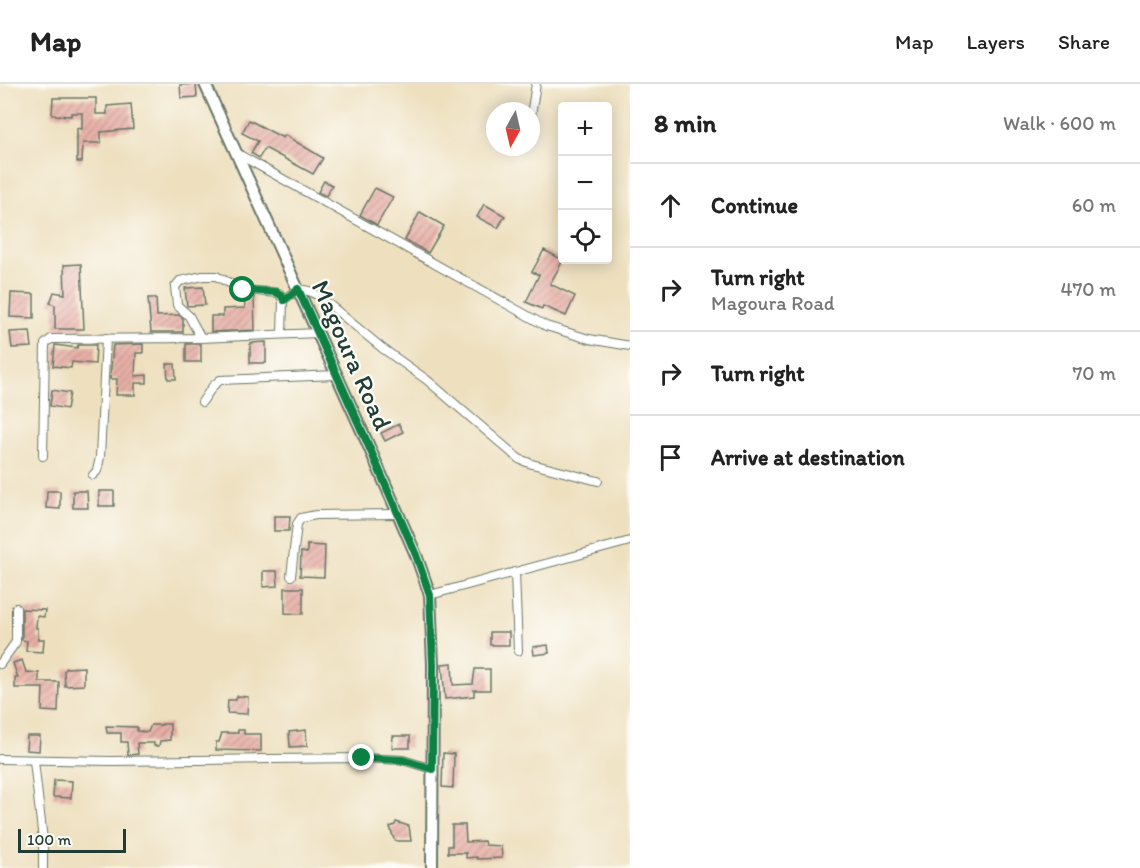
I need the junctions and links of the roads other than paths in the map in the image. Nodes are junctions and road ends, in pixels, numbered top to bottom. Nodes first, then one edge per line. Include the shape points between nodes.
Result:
1 (205, 84) edge
2 (536, 84) edge
3 (533, 102) edge
4 (238, 154) junction
5 (298, 289) junction
6 (284, 300) junction
7 (318, 333) junction
8 (282, 334) junction
9 (106, 338) junction
10 (201, 338) junction
11 (630, 346) edge
12 (336, 375) junction
13 (202, 402) dead end
14 (44, 456) dead end
15 (93, 475) dead end
16 (598, 481) dead end
17 (397, 514) junction
18 (630, 541) edge
19 (515, 572) junction
20 (291, 576) dead end
21 (430, 595) junction
22 (16, 608) dead end
23 (518, 651) dead end
24 (0, 664) edge
25 (0, 759) edge
26 (34, 761) junction
27 (432, 769) junction
28 (43, 868) edge
29 (432, 868) edge

1 - 4 street, Magoura Road
2 - 3 street
4 - 5 street, Magoura Road
4 - 11 street via 546,326
5 - 6 street
5 - 7 street, Magoura Road
5 - 16 street via 319,296 427,380 519,459
6 - 8 street
6 - 10 street via 279,293 243,290 216,276 180,281 175,287 177,305 189,316
7 - 8 street
7 - 12 street, Magoura Road
8 - 10 street
9 - 10 street
9 - 14 street via 51,339 45,344
9 - 15 street via 100,457
12 - 13 street via 220,380
12 - 17 street, Magoura Road
17 - 20 street via 301,518
17 - 21 street, Magoura Road
18 - 19 street
19 - 21 street
19 - 23 street
21 - 27 street, Magoura Road
22 - 24 street via 16,642
25 - 26 street
26 - 27 street via 362,758 403,760
26 - 28 street
27 - 29 street, Magoura Road

